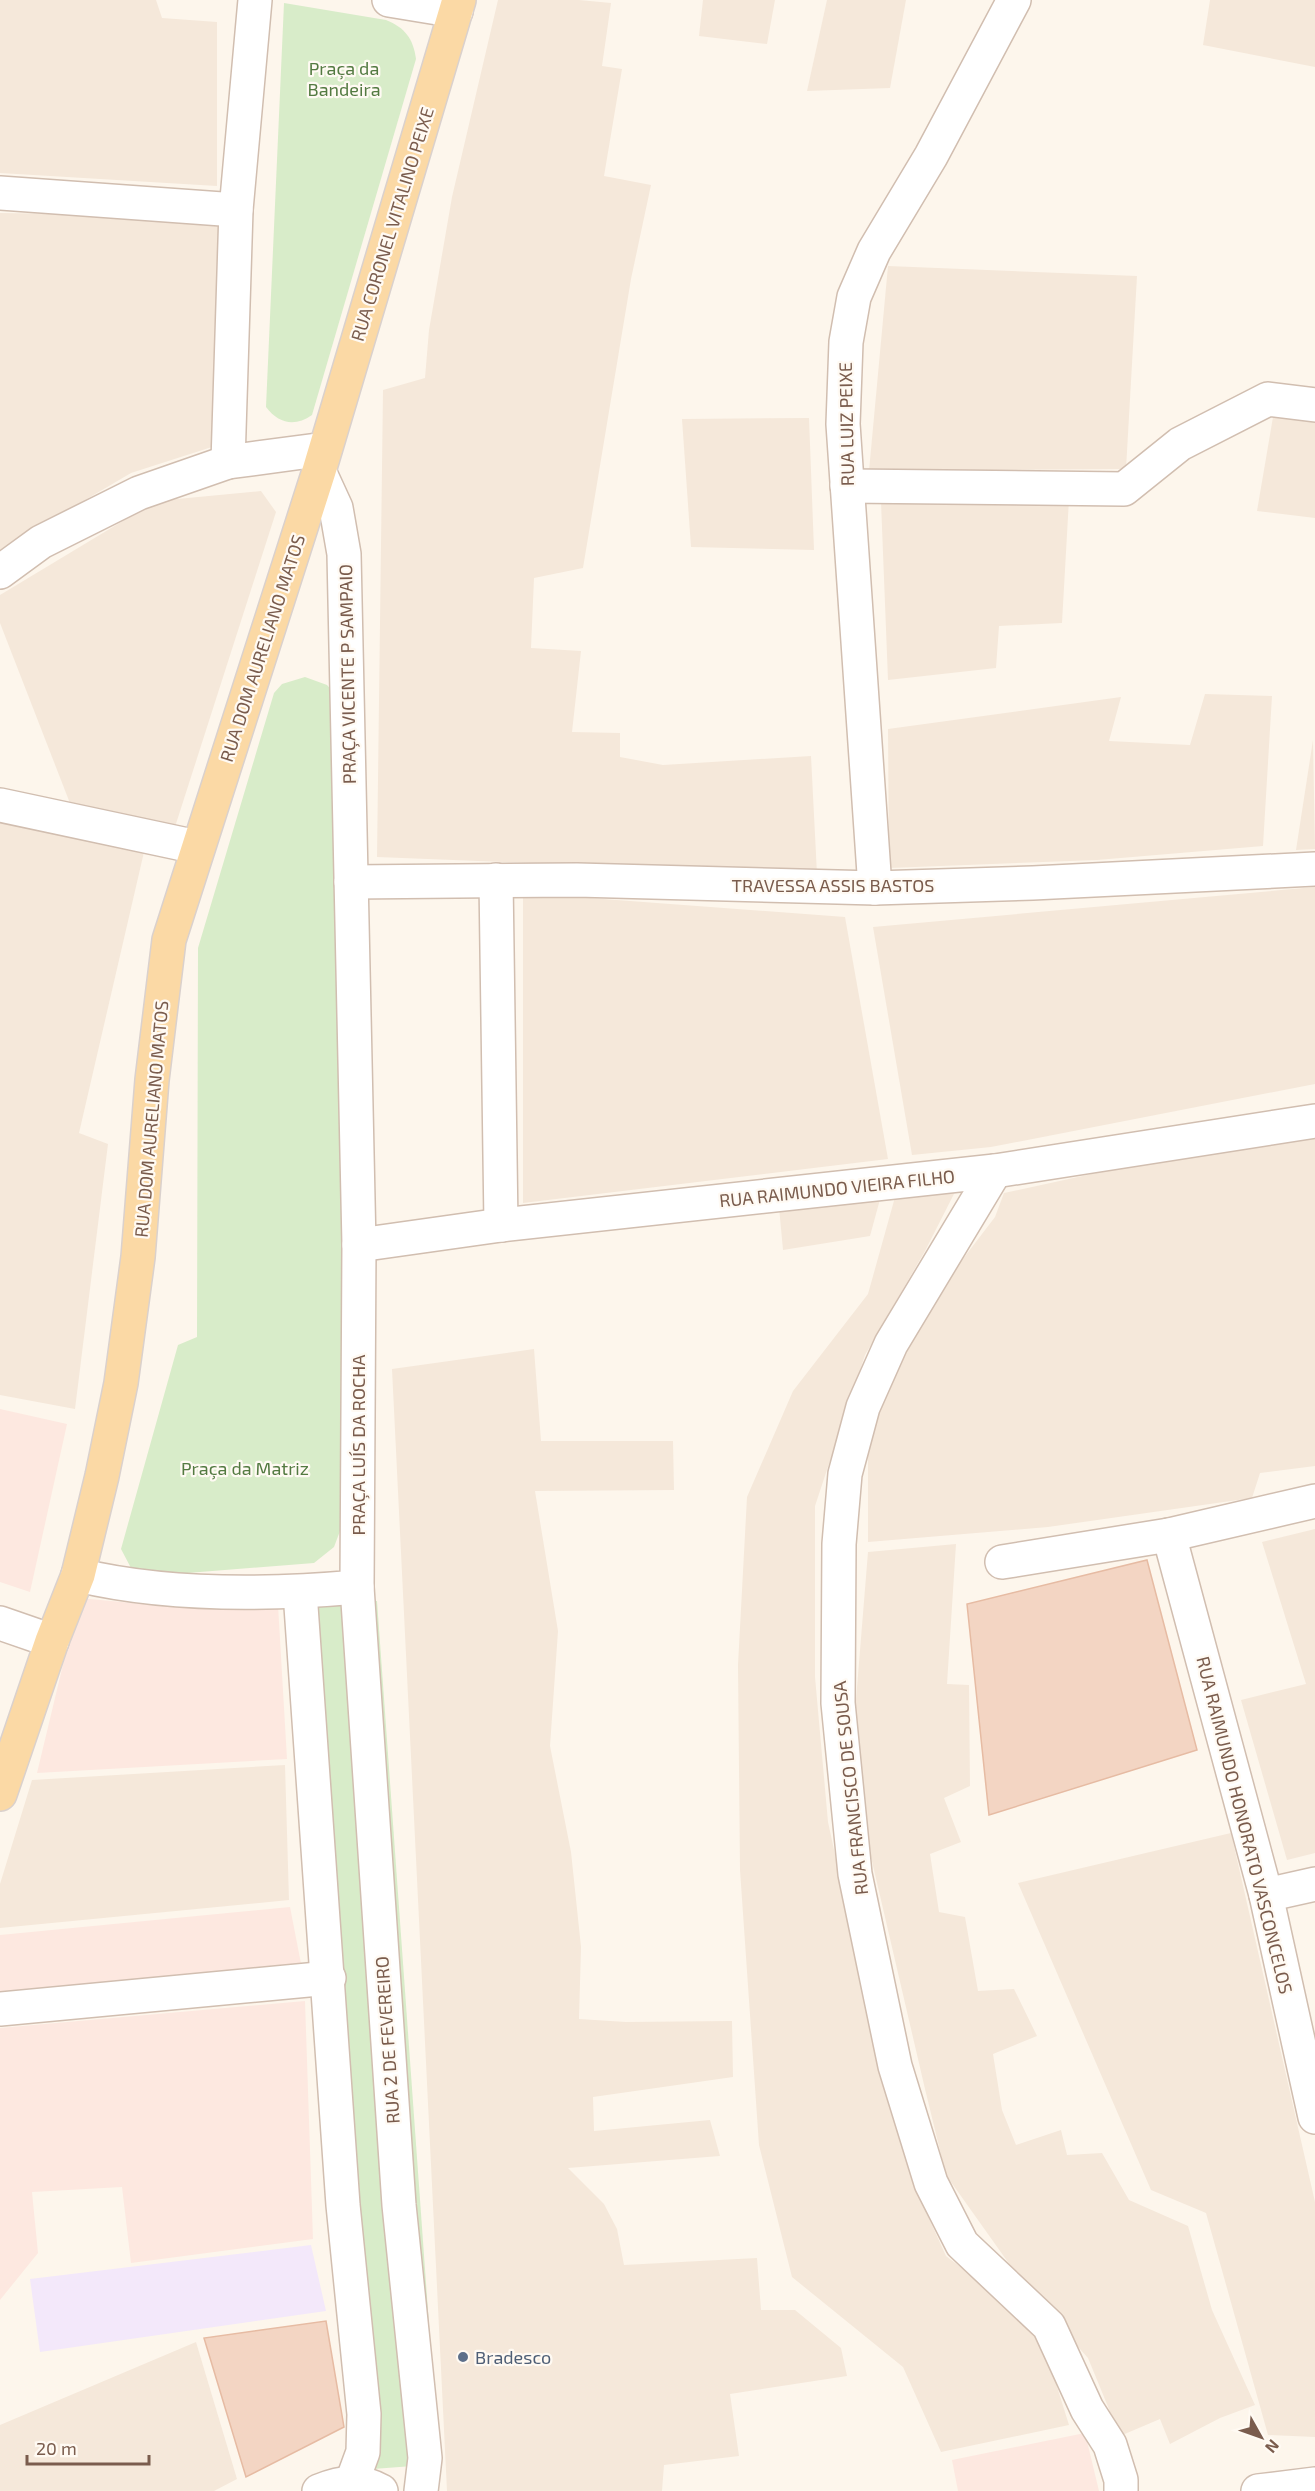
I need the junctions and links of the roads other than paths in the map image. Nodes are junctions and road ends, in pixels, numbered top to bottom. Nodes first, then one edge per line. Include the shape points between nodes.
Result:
1 (255, 0) edge
2 (390, 0) edge
3 (1014, 0) edge
4 (458, 5) edge
5 (0, 193) edge
6 (236, 210) junction
7 (1315, 405) edge
8 (322, 460) junction
9 (228, 462) junction
10 (847, 486) junction
11 (0, 572) edge
12 (0, 805) edge
13 (197, 847) junction
14 (1315, 869) edge
15 (496, 880) junction
16 (351, 882) junction
17 (875, 888) junction
18 (1315, 1121) edge
19 (995, 1171) junction
20 (501, 1225) junction
21 (359, 1245) junction
22 (1315, 1501) edge
23 (1169, 1535) junction
24 (1002, 1562) dead end
25 (78, 1575) junction
26 (357, 1587) junction
27 (300, 1592) junction
28 (0, 1623) edge
29 (52, 1641) junction
30 (0, 1794) edge
31 (1315, 1884) edge
32 (1266, 1895) junction
33 (329, 1978) junction
34 (0, 2009) edge
35 (1315, 2117) edge
36 (1315, 2484) edge
37 (367, 2487) edge
38 (1128, 2487) edge
39 (319, 2491) edge
40 (421, 2491) edge
41 (1258, 2491) edge

1 - 6 street
2 - 4 street
3 - 10 street, RUA LUIZ PEIXE via 931,156 874,250 854,297 846,342 843,424
4 - 8 main road, RUA CORONEL VITALINO PEIXE
5 - 6 street
6 - 9 street
7 - 10 street via 1268,399 1180,444 1124,489
8 - 9 street
8 - 13 main road, RUA DOM AURELIANO MATOS
8 - 16 street, PRAÇA VICENTE P SAMPAIO via 345,554
9 - 11 street via 139,493 41,542
10 - 17 street, RUA LUIZ PEIXE
12 - 13 street
13 - 25 main road, RUA DOM AURELIANO MATOS via 169,940 152,1080 138,1257 122,1372
14 - 17 street, TRAVESSA ASSIS BASTOS
15 - 16 street, TRAVESSA ASSIS BASTOS
15 - 17 street, TRAVESSA ASSIS BASTOS
15 - 20 street
16 - 21 street, PRAÇA VICENTE P SAMPAIO
18 - 19 street, RUA RAIMUNDO VIEIRA FILHO
19 - 20 street, RUA RAIMUNDO VIEIRA FILHO
19 - 38 street, RUA FRANCISCO DE SOUSA via 891,1344 863,1407 844,1474 838,1703 855,1874 896,2066 931,2183 962,2244 1049,2326
20 - 21 street, RUA RAIMUNDO VIEIRA FILHO
21 - 26 street, PRAÇA LUÍS DA ROCHA
22 - 23 street
23 - 24 street
23 - 32 street, RUA RAIMUNDO HONORATO VASCONCELOS
25 - 27 street via 153,1588
25 - 29 main road, RUA DOM AURELIANO MATOS
26 - 27 street
26 - 40 street, RUA 2 DE FEVEREIRO via 399,2205 425,2458
27 - 33 street
28 - 29 street
29 - 30 main road, RUA DOM AURELIANO MATOS
31 - 32 street
32 - 35 street, RUA RAIMUNDO HONORATO VASCONCELOS
33 - 34 street
33 - 37 street
36 - 41 street
37 - 39 street

